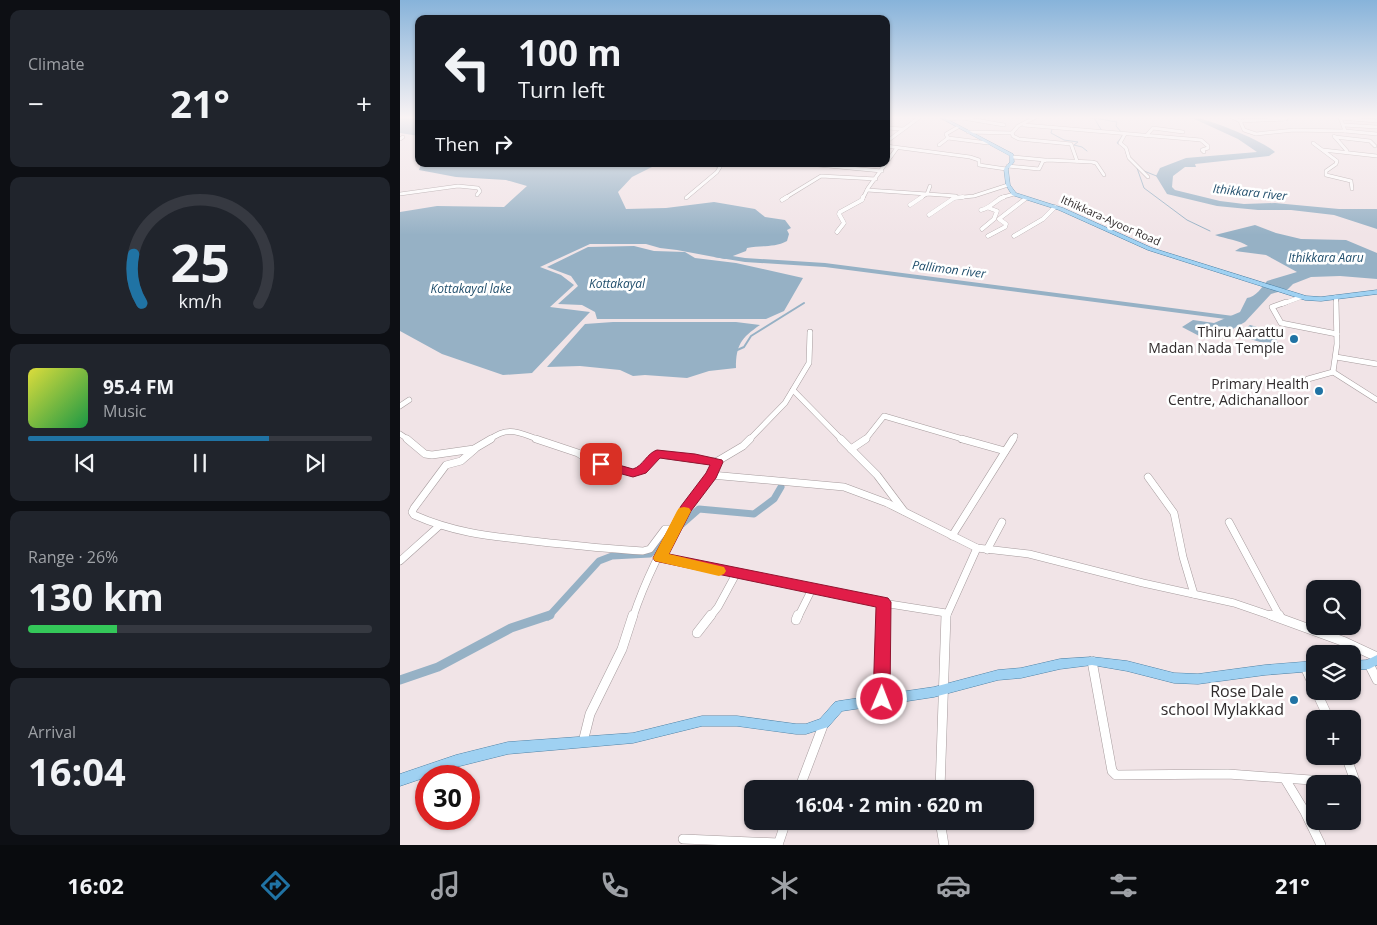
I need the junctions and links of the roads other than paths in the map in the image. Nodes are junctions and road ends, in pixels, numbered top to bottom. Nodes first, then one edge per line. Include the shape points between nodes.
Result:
1 (965, 156) edge
2 (1075, 156) edge
3 (1129, 156) edge
4 (1331, 156) edge
5 (1012, 158) joint
6 (1047, 160) junction
7 (1077, 161) junction
8 (720, 167) edge
9 (844, 167) edge
10 (884, 167) edge
11 (1007, 168) junction
12 (882, 170) junction
13 (1104, 175) dead end
14 (1148, 177) dead end
15 (876, 179) junction
16 (930, 186) dead end
17 (1008, 186) junction
18 (1352, 189) dead end
19 (867, 190) junction
20 (401, 193) edge
21 (927, 194) junction
22 (1014, 194) junction
23 (478, 195) dead end
24 (958, 197) junction
25 (686, 198) dead end
26 (1025, 199) junction
27 (782, 200) dead end
28 (910, 205) dead end
29 (1055, 206) junction
30 (989, 208) junction
31 (981, 210) dead end
32 (929, 215) dead end
33 (996, 219) junction
34 (982, 229) dead end
35 (837, 232) dead end
36 (988, 236) dead end
37 (1014, 236) dead end
38 (1377, 292) edge
39 (1301, 297) junction
40 (1336, 297) junction
41 (810, 332) dead end
42 (1337, 334) junction
43 (1336, 357) junction
44 (1377, 364) edge
45 (1333, 372) junction
46 (1308, 379) dead end
47 (793, 390) junction
48 (1368, 394) junction
49 (1377, 395) edge
50 (409, 400) dead end
51 (1377, 400) edge
52 (400, 406) edge
53 (400, 434) edge
54 (1015, 436) dead end
55 (476, 449) junction
56 (850, 449) junction
57 (1006, 451) junction
58 (716, 462) junction
59 (711, 475) junction
60 (1148, 477) dead end
61 (904, 511) junction
62 (1002, 522) dead end
63 (1229, 522) dead end
64 (439, 526) junction
65 (676, 529) junction
66 (952, 536) junction
67 (977, 548) junction
68 (987, 550) junction
69 (660, 558) junction
70 (400, 561) edge
71 (736, 574) junction
72 (812, 588) junction
73 (1194, 594) junction
74 (883, 602) junction
75 (946, 613) junction
76 (1280, 617) junction
77 (796, 620) dead end
78 (697, 633) dead end
79 (1374, 660) edge
80 (1092, 661) junction
81 (1361, 664) edge
82 (1306, 667) edge
83 (1377, 680) edge
84 (944, 690) junction
85 (882, 699) junction
86 (824, 723) junction
87 (583, 742) junction
88 (1350, 765) edge
89 (1284, 779) junction
90 (400, 780) edge
91 (802, 780) edge
92 (940, 780) edge
93 (783, 830) edge
94 (942, 830) edge
95 (683, 839) dead end
96 (702, 842) edge
97 (778, 844) edge
98 (944, 845) edge
99 (1321, 845) edge

1 - 11 street via 978,160 979,165
2 - 7 street
3 - 14 street
4 - 18 street via 1337,162 1326,170 1326,174 1351,180
5 - 6 street
5 - 11 main road
6 - 7 street
6 - 11 street via 1039,169
7 - 13 street via 1095,163
8 - 25 street
9 - 12 street
10 - 12 street
11 - 17 main road
12 - 15 street
15 - 19 street
15 - 27 street via 821,176
16 - 21 street
17 - 22 main road, Ithikkara-Ayoor Road
17 - 24 street
19 - 21 street
19 - 35 street via 862,200 840,212 844,223
20 - 23 street via 465,186 478,188
21 - 24 street
21 - 28 street
22 - 26 main road, Ithikkara-Ayoor Road
22 - 30 street via 998,199
24 - 32 street
26 - 29 main road, Ithikkara-Ayoor Road
26 - 33 street
29 - 37 street via 1043,219
29 - 39 main road, Ithikkara-Ayoor Road via 1136,244
30 - 31 street
30 - 33 street via 998,211
33 - 34 street
33 - 36 street via 1006,226
38 - 40 main road
39 - 40 main road via 1322,300
39 - 42 street via 1272,307 1281,323
40 - 42 street
41 - 47 street via 809,363
42 - 43 street
43 - 44 street
43 - 45 street
45 - 46 street
45 - 48 street
47 - 56 street
47 - 58 street via 749,441
48 - 49 street
48 - 51 street
50 - 52 street
53 - 55 street via 427,455
54 - 57 street
55 - 58 street via 500,432 511,430 633,473 642,470 657,454
55 - 64 street via 461,461 446,465 412,512
56 - 57 street via 863,442 884,416
56 - 61 street via 877,476
57 - 66 street
58 - 59 street via 718,464
59 - 61 street via 844,486
59 - 65 street via 685,509
60 - 73 street via 1174,513
61 - 66 street
62 - 68 street
63 - 76 street
64 - 65 street via 473,534 643,551 650,549 665,529
64 - 70 street
65 - 69 street
66 - 67 street
67 - 68 street
67 - 75 street
68 - 73 street via 1029,554
69 - 71 street
69 - 87 street via 637,605 622,650 590,714
71 - 72 street
71 - 78 street via 718,607
72 - 74 street
72 - 77 street
73 - 76 street via 1234,602
74 - 75 street
74 - 85 street
75 - 84 street
76 - 79 street via 1346,642
79 - 81 main road
79 - 83 street
80 - 82 main road via 1174,678 1198,679
80 - 84 main road via 998,675
80 - 89 street via 1113,774 1228,774
84 - 85 main road
84 - 92 street
85 - 86 main road via 839,706
86 - 87 main road via 796,729 737,721 702,721 648,735
86 - 91 street
87 - 90 main road via 500,750
88 - 89 street via 1355,782 1352,783
89 - 99 street
93 - 97 street
94 - 98 street
95 - 96 street
96 - 97 street

